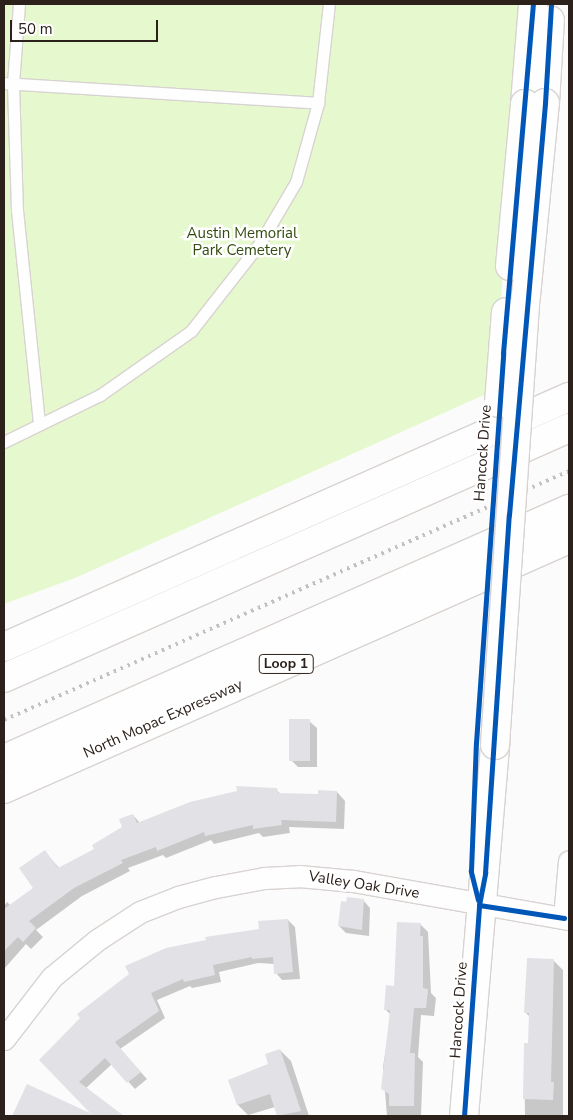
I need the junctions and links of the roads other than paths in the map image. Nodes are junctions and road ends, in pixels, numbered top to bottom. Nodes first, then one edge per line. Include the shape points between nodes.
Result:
1 (20, 4) edge
2 (329, 4) edge
3 (533, 4) edge
4 (551, 4) edge
5 (8, 84) edge
6 (318, 104) junction
7 (535, 104) junction
8 (569, 397) edge
9 (39, 423) junction
10 (569, 428) edge
11 (4, 442) edge
12 (569, 510) edge
13 (569, 539) edge
14 (4, 647) edge
15 (4, 678) edge
16 (4, 759) edge
17 (4, 789) edge
18 (569, 862) edge
19 (479, 904) junction
20 (567, 918) edge
21 (4, 1039) edge
22 (464, 1116) edge

1 - 5 lane
2 - 6 lane
3 - 7 main road, Hancock Drive
4 - 7 main road, Hancock Drive
5 - 6 lane
5 - 9 lane via 17,210
6 - 9 lane via 296,182 260,243 191,331 100,395
7 - 19 main road, Hancock Drive, bridge via 501,372 485,744 471,871
8 - 14 main road
9 - 11 lane
10 - 15 main road
12 - 16 main road
13 - 17 main road, North Mopac Expressway / Loop 1
18 - 20 street
19 - 20 street, Valley Oak Drive
19 - 21 street, Valley Oak Drive via 353,881 299,876 264,878 178,896 140,912 97,940 52,977
19 - 22 main road, Hancock Drive

